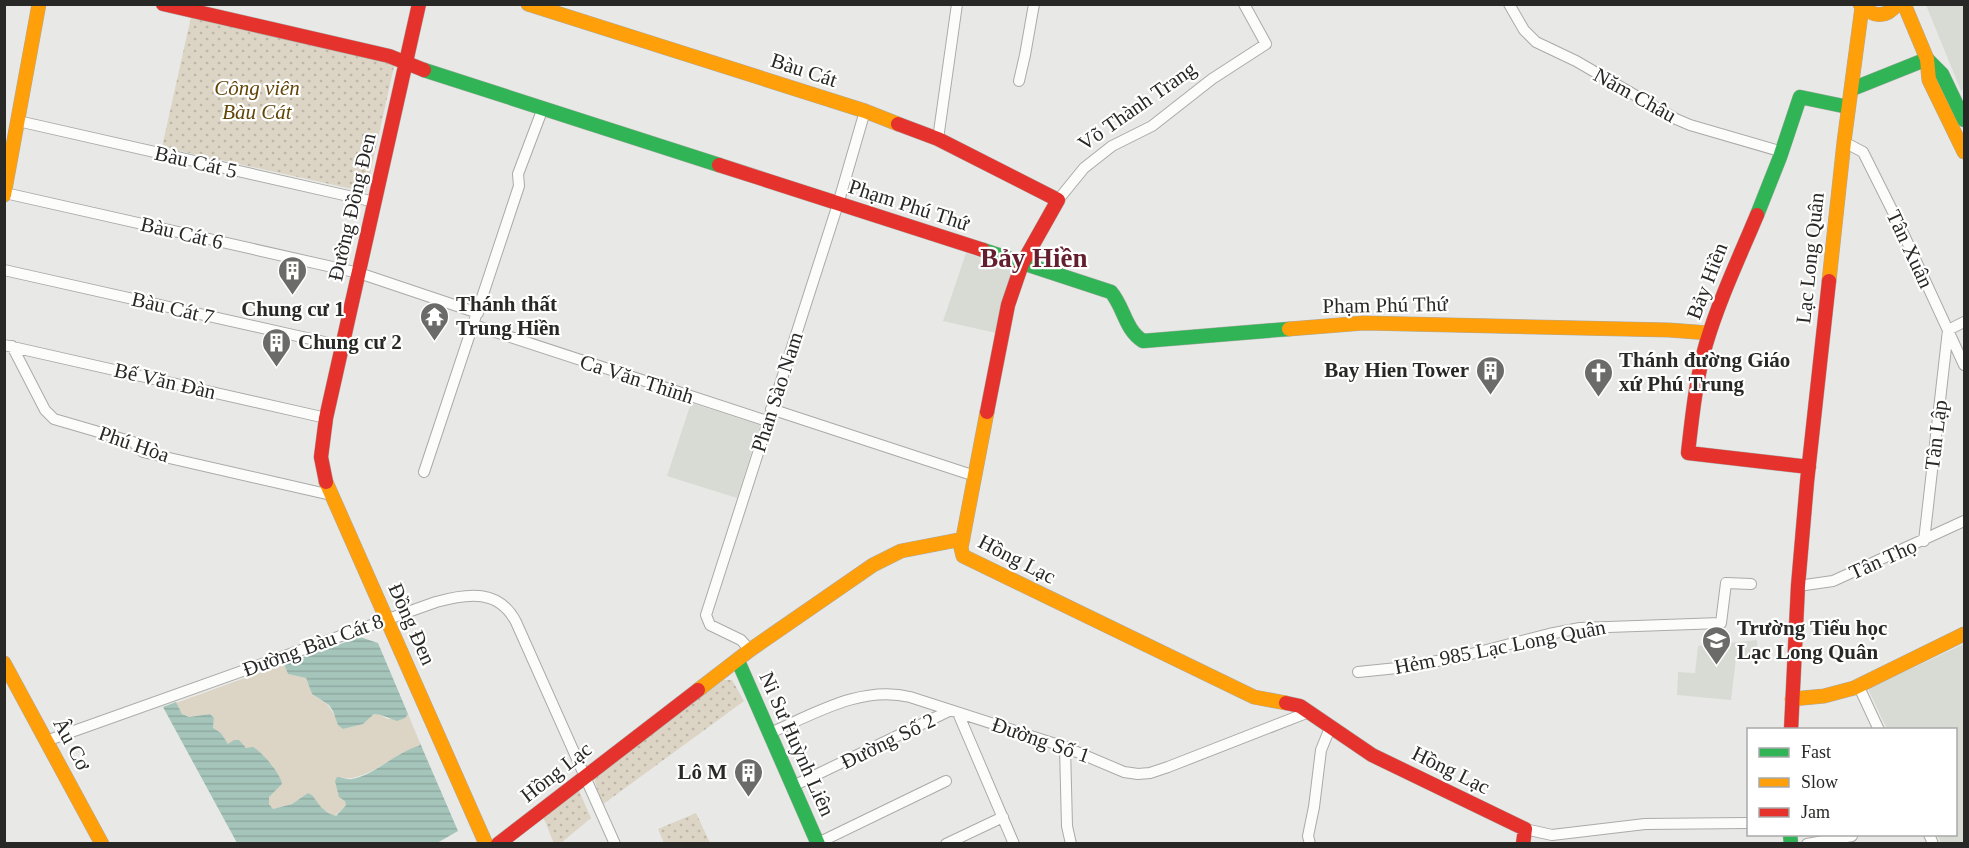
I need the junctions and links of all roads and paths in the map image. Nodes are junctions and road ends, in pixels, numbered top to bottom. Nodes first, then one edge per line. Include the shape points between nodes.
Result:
1 (39, 4) edge
2 (163, 4) edge
3 (419, 4) edge
4 (528, 4) edge
5 (957, 4) edge
6 (1034, 4) edge
7 (1244, 4) edge
8 (1509, 4) edge
9 (1897, 4) edge
10 (1904, 4) edge
11 (1861, 6) edge
12 (1927, 59) junction
13 (406, 62) junction
14 (1018, 81) dead end
15 (1852, 89) junction
16 (1848, 107) junction
17 (543, 108) junction
18 (865, 111) junction
19 (1965, 120) edge
20 (18, 121) junction
21 (938, 139) junction
22 (1844, 142) junction
23 (1783, 152) junction
24 (1965, 152) edge
25 (5, 194) edge
26 (1058, 200) junction
27 (375, 202) junction
28 (837, 204) junction
29 (1022, 264) junction
30 (4, 270) edge
31 (359, 273) junction
32 (478, 313) junction
33 (1965, 322) edge
34 (474, 325) junction
35 (1948, 330) junction
36 (1709, 333) junction
37 (8, 346) edge
38 (342, 346) junction
39 (1965, 365) edge
40 (771, 409) junction
41 (326, 418) junction
42 (767, 421) junction
43 (1809, 467) junction
44 (424, 472) dead end
45 (975, 476) junction
46 (331, 495) junction
47 (1965, 521) edge
48 (963, 539) junction
49 (1924, 541) junction
50 (1751, 584) dead end
51 (1798, 586) junction
52 (386, 619) junction
53 (1965, 634) edge
54 (750, 650) junction
55 (738, 661) junction
56 (4, 663) edge
57 (1358, 672) dead end
58 (1859, 687) junction
59 (1792, 699) junction
60 (955, 712) junction
61 (1309, 712) junction
62 (1330, 728) junction
63 (1791, 728) edge
64 (1879, 728) edge
65 (770, 733) junction
66 (46, 741) junction
67 (1065, 747) junction
68 (585, 776) junction
69 (946, 781) dead end
70 (793, 786) junction
71 (1003, 817) junction
72 (1747, 823) edge
73 (1524, 836) edge
74 (1852, 836) edge
75 (1827, 837) edge
76 (102, 843) edge
77 (486, 843) edge
78 (498, 843) edge
79 (615, 843) edge
80 (818, 843) edge
81 (946, 843) edge
82 (1014, 843) edge
83 (1071, 843) edge
84 (1310, 843) edge
85 (1807, 843) edge

1 - 20 street
2 - 13 street, Phạm Phú Thứ
3 - 13 street, Đường Đồng Đen
4 - 18 street, Bàu Cát
5 - 21 street
6 - 14 street
7 - 26 street, Võ Thành Trang via 1266,44 1212,79 1152,126 1112,146 1084,168
8 - 23 street, Năm Châu via 1536,42 1676,119
9 - 11 street via 1884,15 1869,14
10 - 12 street
11 - 15 street, Lạc Long Quân
12 - 15 street
12 - 19 street via 1942,74
12 - 24 street via 1929,80
13 - 17 street, Phạm Phú Thứ
13 - 27 street, Đường Đồng Đen
15 - 16 street, Lạc Long Quân
16 - 22 street, Lạc Long Quân
16 - 23 street, Bảy Hiền via 1800,97
17 - 28 street, Phạm Phú Thứ
17 - 32 street via 518,174 519,186
18 - 21 street, Bàu Cát
18 - 28 street, Phan Sào Nam
20 - 25 street
20 - 27 street, Bàu Cát 5
21 - 26 street, Bàu Cát
22 - 35 street, Tân Xuân via 1863,152
22 - 43 street, Lạc Long Quân
23 - 36 street, Bảy Hiền
25 - 31 street, Bàu Cát 6
26 - 29 street, Võ Thành Trang
27 - 31 street, Đường Đồng Đen
28 - 29 street, Phạm Phú Thứ
28 - 40 street, Phan Sào Nam
29 - 36 street, Phạm Phú Thứ via 1111,292 1134,335 1146,341 1364,323
29 - 45 street, Võ Thành Trang via 1004,323
30 - 38 street, Bàu Cát 7
31 - 32 street, Bàu Cát 6
31 - 38 street, Đường Đồng Đen
32 - 34 street
33 - 35 street
34 - 42 street, Ca Văn Thỉnh
34 - 44 street
35 - 39 street, Tân Xuân
35 - 49 street, Tân Lập
36 - 43 street, Bảy Hiền via 1695,393 1688,453
37 - 41 street, Bế Văn Đàn
37 - 46 street, Phú Hòa via 54,419 133,442 143,452
38 - 41 street, Đường Đồng Đen
40 - 42 street, Phan Sào Nam
40 - 45 street
41 - 46 street, Đồng Đen via 320,459
42 - 54 street, Phan Sào Nam via 706,616 711,626 741,640
43 - 51 street, Lạc Long Quân
45 - 48 street, Võ Thành Trang
46 - 52 street, Đồng Đen
47 - 49 street, Tân Thọ
48 - 54 street, Hồng Lạc via 916,547 882,560
48 - 61 street, Hồng Lạc via 961,552 966,559 1238,690 1257,698 1296,704
49 - 51 street, Tân Thọ via 1833,581
50 - 57 street, Hẻm 985 Lạc Long Quân via 1726,583 1721,623 1580,628 1467,656
51 - 59 street, Lạc Long Quân
52 - 66 street, Đường Bàu Cát 8
52 - 68 street, Đường Bàu Cát 8 via 457,597 484,597 501,603 516,622
52 - 77 street, Đồng Đen
53 - 58 street
54 - 55 street, Hồng Lạc
55 - 65 street, Ni Sư Huỳnh Liên
55 - 68 street, Hồng Lạc
56 - 66 street, Âu Cơ
58 - 59 street
58 - 64 street
59 - 63 street, Lạc Long Quân
60 - 65 street, Đường Số 1 via 905,696 872,694 847,700
60 - 67 street, Đường Số 1
60 - 70 street, Đường Số 2
60 - 71 street
61 - 62 street, Hồng Lạc
61 - 67 street, Đường Số 1 via 1146,774 1124,772
62 - 73 street, Hồng Lạc via 1372,755
62 - 84 street via 1321,750
65 - 70 street, Ni Sư Huỳnh Liên
66 - 76 street, Âu Cơ
67 - 83 street
68 - 78 street, Hồng Lạc
68 - 79 street, Đường Bàu Cát 8
69 - 80 street
70 - 80 street, Ni Sư Huỳnh Liên
71 - 81 street
71 - 82 street
72 - 73 street via 1645,824
74 - 75 street
75 - 85 street

